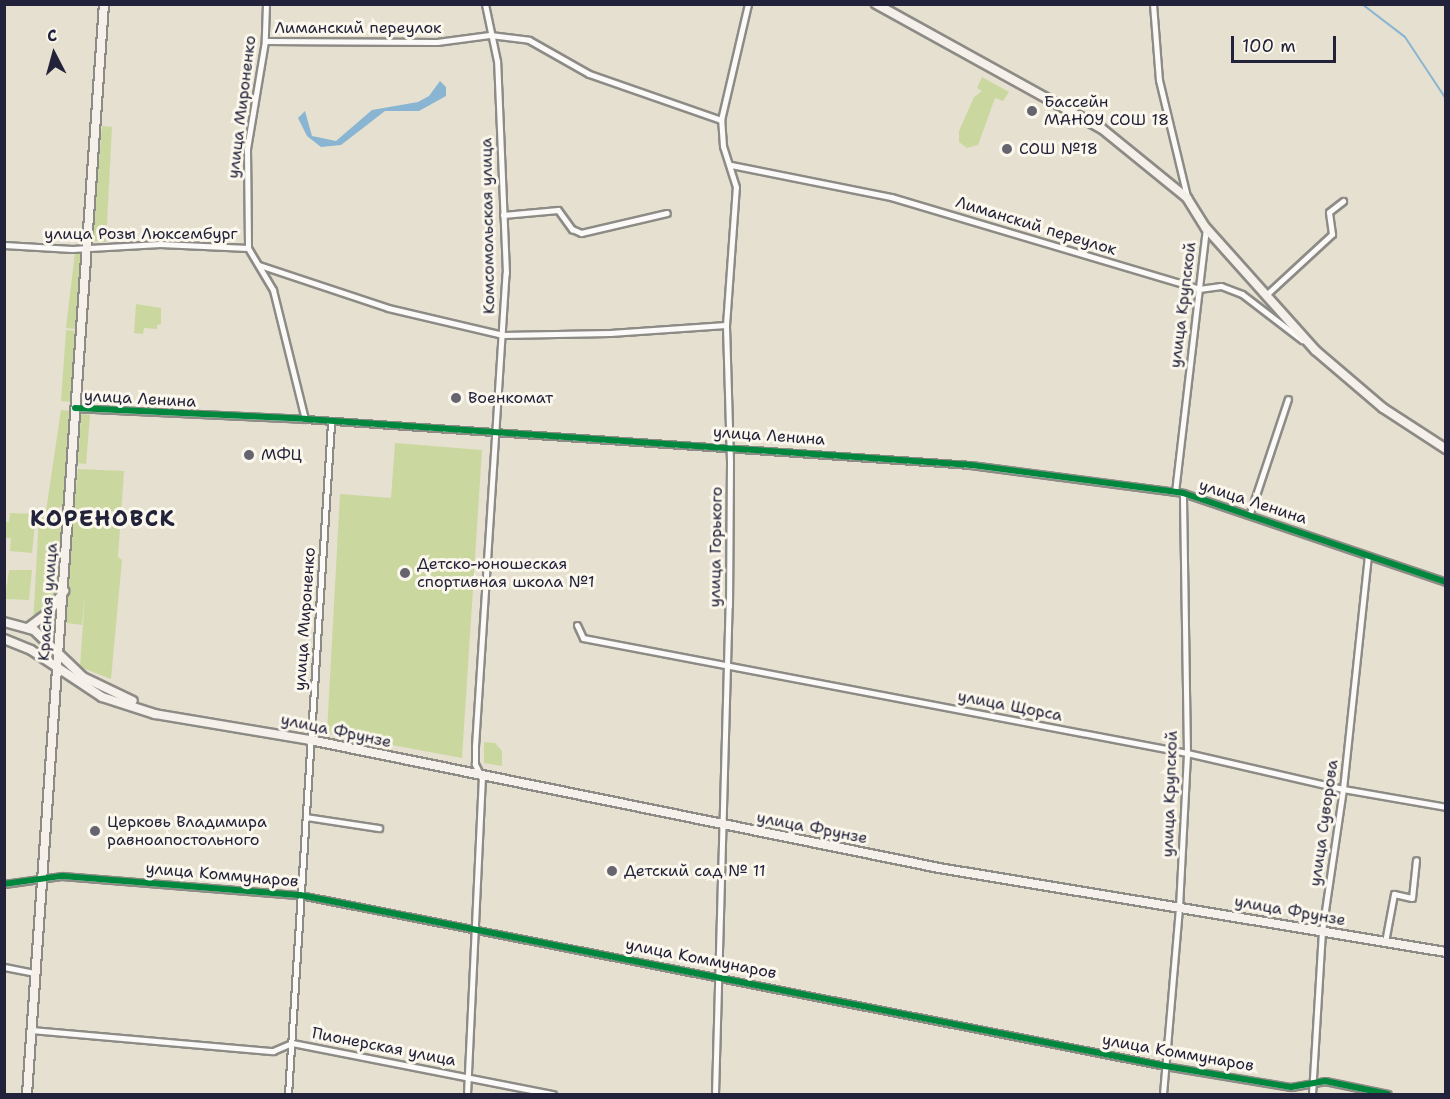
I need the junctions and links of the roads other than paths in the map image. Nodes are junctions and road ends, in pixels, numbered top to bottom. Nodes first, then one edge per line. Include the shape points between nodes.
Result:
1 (104, 4) edge
2 (266, 4) edge
3 (485, 4) edge
4 (748, 4) edge
5 (876, 4) edge
6 (1153, 4) edge
7 (490, 35) junction
8 (265, 41) junction
9 (721, 120) junction
10 (730, 165) junction
11 (1187, 198) junction
12 (1344, 201) dead end
13 (667, 213) dead end
14 (503, 214) junction
15 (1206, 228) junction
16 (4, 245) edge
17 (86, 249) junction
18 (248, 249) junction
19 (259, 265) junction
20 (1199, 289) junction
21 (1266, 295) junction
22 (726, 325) junction
23 (503, 335) junction
24 (1315, 350) junction
25 (1288, 399) dead end
26 (75, 408) junction
27 (305, 418) junction
28 (331, 423) junction
29 (495, 433) junction
30 (729, 447) junction
31 (1446, 449) edge
32 (1175, 492) junction
33 (1183, 494) junction
34 (1250, 513) junction
35 (1368, 556) junction
36 (1446, 582) edge
37 (64, 591) junction
38 (4, 622) edge
39 (577, 625) dead end
40 (28, 628) junction
41 (4, 639) edge
42 (60, 654) junction
43 (728, 667) junction
44 (59, 670) junction
45 (176, 716) junction
46 (310, 740) junction
47 (1187, 753) junction
48 (482, 778) junction
49 (1343, 789) junction
50 (1446, 807) edge
51 (306, 817) junction
52 (720, 825) junction
53 (379, 828) dead end
54 (1416, 860) dead end
55 (42, 878) junction
56 (4, 884) edge
57 (300, 895) junction
58 (1179, 907) junction
59 (477, 928) junction
60 (1322, 931) junction
61 (1385, 942) junction
62 (1446, 952) edge
63 (4, 968) edge
64 (35, 973) junction
65 (719, 976) junction
66 (31, 1030) junction
67 (292, 1043) junction
68 (1165, 1066) junction
69 (468, 1077) junction
70 (1312, 1086) junction
71 (27, 1095) edge
72 (288, 1095) edge
73 (467, 1095) edge
74 (553, 1095) edge
75 (715, 1095) edge
76 (1163, 1095) edge
77 (1312, 1095) edge
78 (1388, 1095) edge

1 - 17 main road, Красная улица
2 - 8 street, улица Мироненко
3 - 7 street, Комсомольская улица
4 - 9 street, улица Горького
5 - 11 main road via 1101,128
6 - 11 street via 1159,80
7 - 8 street, Лиманский переулок via 436,42
7 - 9 street, Лиманский переулок via 529,40 589,74
7 - 14 street, Комсомольская улица via 497,61
8 - 18 street, улица Мироненко via 247,149
9 - 10 street, улица Горького via 723,147
10 - 20 street, Лиманский переулок via 891,197
10 - 22 street, улица Горького via 736,187
11 - 15 main road
12 - 21 street via 1329,212 1332,234
13 - 14 street via 581,233 572,229 558,210
14 - 23 street, Комсомольская улица
15 - 20 street, улица Крупской
15 - 21 main road
16 - 17 street, улица Розы Люксембург
17 - 18 street, улица Розы Люксембург via 160,244
17 - 26 main road, Красная улица
18 - 19 street, улица Розы Люксембург
19 - 23 street via 388,308
19 - 27 street via 273,290
20 - 24 street, Лиманский переулок via 1221,286 1242,294
20 - 32 street, улица Крупской
21 - 24 main road
22 - 23 street
22 - 30 street, улица Горького
23 - 29 street, Комсомольская улица
24 - 31 main road via 1383,408
25 - 34 street
26 - 27 street, улица Ленина via 152,415
26 - 37 main road, Красная улица
27 - 28 street, улица Ленина
28 - 29 street, улица Ленина
28 - 46 street, улица Мироненко
29 - 30 street, улица Ленина
29 - 48 street, Комсомольская улица via 475,746 475,764
30 - 32 street, улица Ленина via 971,465
30 - 43 street, улица Горького
32 - 33 street, улица Ленина
33 - 34 street, улица Ленина
33 - 47 street, улица Крупской
34 - 35 street, улица Ленина
35 - 36 street, улица Ленина
35 - 49 street, улица Суворова
37 - 40 main road via 49,612
37 - 42 main road, Красная улица
38 - 40 main road, улица Фрунзе
39 - 43 street, улица Щорса via 583,638
40 - 42 main road, улица Фрунзе via 47,639
41 - 44 main road, улица Фрунзе via 31,650
42 - 44 main road, Красная улица
42 - 45 main road, улица Фрунзе via 83,677
43 - 47 street, улица Щорса
43 - 52 street, улица Горького
44 - 45 main road, улица Фрунзе via 102,697
44 - 55 main road, Красная улица
45 - 46 main road, улица Фрунзе
46 - 48 main road, улица Фрунзе
46 - 51 street, улица Мироненко
47 - 49 street, улица Щорса
47 - 58 street, улица Крупской
48 - 52 main road, улица Фрунзе
48 - 59 street, Комсомольская улица
49 - 50 street, улица Щорса
49 - 60 street, улица Суворова
51 - 53 street
51 - 57 street, улица Мироненко
52 - 58 main road, улица Фрунзе via 939,868
52 - 65 street, улица Горького
54 - 61 street via 1412,898 1394,894
55 - 56 street, улица Коммунаров
55 - 57 street, улица Коммунаров via 165,882
55 - 64 main road, Красная улица
57 - 59 street, улица Коммунаров
57 - 67 street, улица Мироненко
58 - 60 main road, улица Фрунзе
58 - 68 street, улица Крупской
59 - 65 street, улица Коммунаров
59 - 69 street, Комсомольская улица
60 - 61 main road, улица Фрунзе
60 - 70 street, улица Суворова
61 - 62 main road, улица Фрунзе
63 - 64 street
64 - 66 main road, Красная улица
65 - 68 street, улица Коммунаров
65 - 75 street, улица Горького
66 - 67 street, Пионерская улица via 273,1051
66 - 71 main road, Красная улица
67 - 69 street, Пионерская улица
67 - 72 street, улица Мироненко
68 - 70 street, улица Коммунаров via 1291,1087
68 - 76 street, улица Крупской
69 - 73 street, Комсомольская улица
69 - 74 street, Пионерская улица
70 - 77 street, улица Суворова
70 - 78 street, улица Коммунаров via 1325,1081

